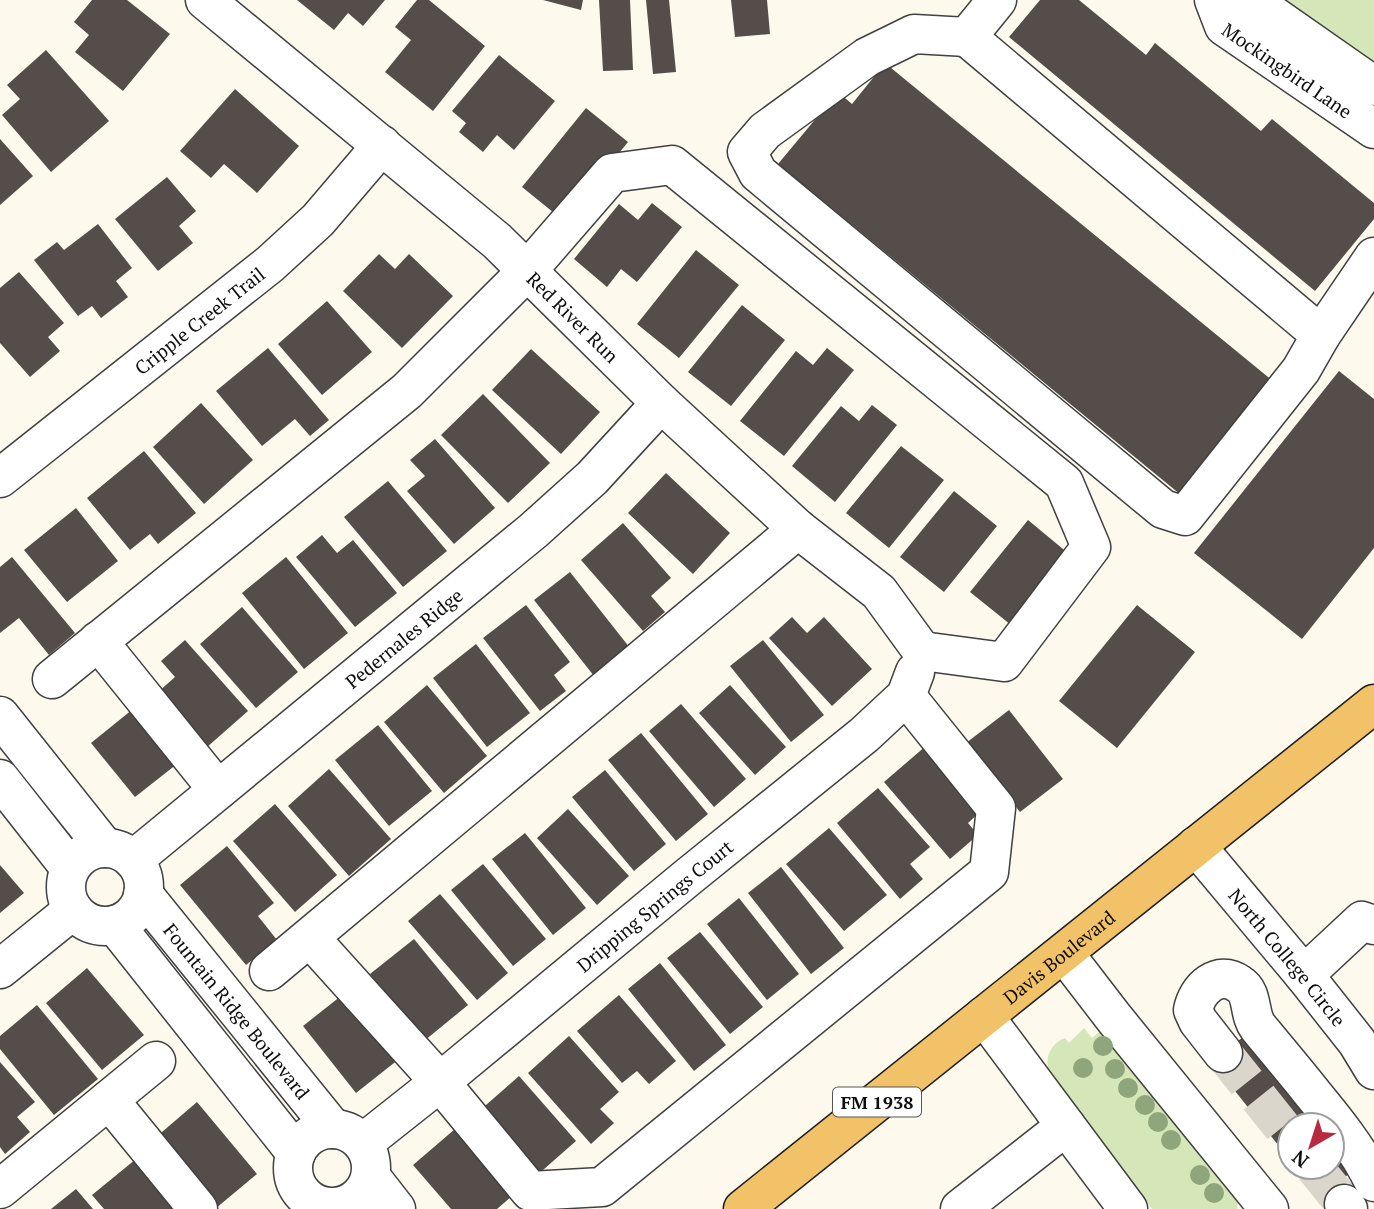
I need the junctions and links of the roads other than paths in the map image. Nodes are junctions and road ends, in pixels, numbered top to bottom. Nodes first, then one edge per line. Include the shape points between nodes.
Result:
1 (205, 0) edge
2 (997, 0) edge
3 (1214, 0) edge
4 (1251, 0) edge
5 (967, 37) junction
6 (1374, 86) edge
7 (1374, 129) edge
8 (382, 145) junction
9 (1374, 257) edge
10 (527, 271) junction
11 (1321, 335) junction
12 (661, 403) junction
13 (0, 478) edge
14 (798, 529) junction
15 (98, 642) junction
16 (922, 651) junction
17 (52, 679) dead end
18 (906, 696) junction
19 (1374, 704) edge
20 (0, 716) edge
21 (0, 779) edge
22 (218, 790) junction
23 (1196, 846) junction
24 (127, 867) junction
25 (70, 868) junction
26 (73, 910) junction
27 (115, 925) junction
28 (1374, 925) edge
29 (310, 938) junction
30 (1065, 953) junction
31 (0, 969) edge
32 (269, 971) dead end
33 (1304, 975) junction
34 (984, 1016) junction
35 (1223, 1053) tunnel mouth
36 (156, 1061) dead end
37 (1374, 1070) edge
38 (440, 1082) junction
39 (109, 1100) junction
40 (1066, 1126) junction
41 (355, 1150) junction
42 (296, 1153) junction
43 (0, 1189) edge
44 (1355, 1199) edge
45 (289, 1200) edge
46 (1118, 1207) edge
47 (340, 1208) edge
48 (198, 1209) edge
49 (396, 1209) edge
50 (743, 1209) edge
51 (960, 1209) edge
52 (1269, 1209) edge

1 - 8 street, Red River Run
2 - 5 street
3 - 7 street, Mockingbird Lane via 1224,26
4 - 6 street, Mockingbird Lane
5 - 11 street
5 - 11 street via 914,34 867,57 765,131 747,152 758,173 1163,509 1185,516 1301,370
8 - 10 street, Red River Run
8 - 13 street, Cripple Creek Trail via 318,220 270,264
9 - 11 street
10 - 12 street, Red River Run
10 - 15 street via 407,391
10 - 16 street via 612,173 672,165 1064,483 1091,547 1004,662
12 - 14 street, Red River Run
12 - 22 street, Pedernales Ridge via 592,478 533,531
14 - 16 street, Red River Run via 879,592
14 - 29 street
15 - 17 street
15 - 22 street
16 - 18 street, Dripping Springs Court
18 - 38 street, Dripping Springs Court via 864,736
18 - 38 street via 996,808 989,872 602,1186 530,1191
19 - 23 main road, Davis Boulevard / FM 1938
20 - 24 street, Fountain Ridge Boulevard
21 - 25 street
22 - 24 street, Pedernales Ridge
23 - 30 main road, Davis Boulevard / FM 1938
23 - 33 street, North College Circle
24 - 25 street via 95,849 76,859
24 - 27 street via 141,902 131,917
24 - 41 street, Fountain Ridge Boulevard
25 - 26 street via 65,885
26 - 27 street via 91,924
26 - 31 street
27 - 42 street
28 - 33 street via 1362,921
29 - 32 street
29 - 38 street
30 - 34 main road, Davis Boulevard / FM 1938
30 - 52 street
33 - 37 street, North College Circle
34 - 40 street
34 - 50 main road, Davis Boulevard / FM 1938
35 - 44 street via 1193,1010 1197,995 1219,979 1234,981 1247,991 1254,1022 1366,1164
36 - 39 street
38 - 41 street, Dripping Springs Court
39 - 43 street
39 - 48 street
40 - 46 street
40 - 51 street
41 - 42 street via 321,1131 310,1135
41 - 47 street via 368,1186 356,1200
41 - 49 street, Fountain Ridge Boulevard
42 - 45 street via 296,1183
45 - 47 street via 306,1198

